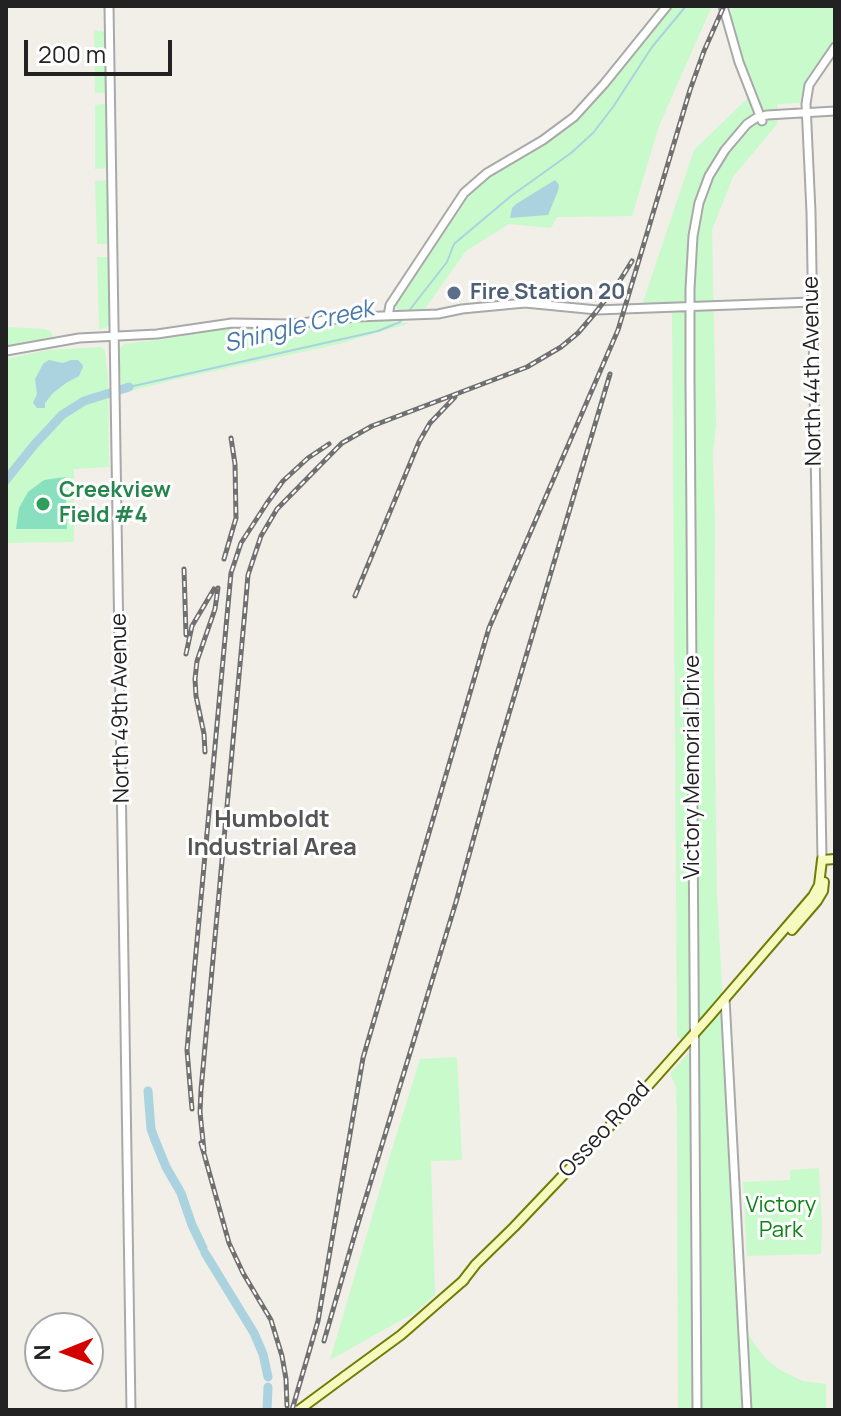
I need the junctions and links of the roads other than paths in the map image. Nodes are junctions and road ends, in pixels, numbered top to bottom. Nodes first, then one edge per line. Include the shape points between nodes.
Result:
1 (109, 6) edge
2 (667, 6) edge
3 (723, 6) edge
4 (835, 47) edge
5 (835, 111) edge
6 (806, 112) junction
7 (761, 119) junction
8 (812, 302) junction
9 (690, 307) junction
10 (393, 316) junction
11 (115, 337) junction
12 (6, 351) edge
13 (835, 859) edge
14 (822, 860) junction
15 (726, 1001) junction
16 (695, 1032) junction
17 (131, 1410) edge
18 (299, 1410) edge
19 (697, 1410) edge
20 (747, 1410) edge

1 - 11 street, North 49th Avenue
2 - 10 street via 574,117 464,193 390,305
3 - 7 street
4 - 6 street, North 44th Avenue via 814,76
5 - 6 street
6 - 7 street, Victory Memorial Drive
6 - 8 street, North 44th Avenue
7 - 9 street, Victory Memorial Drive via 738,135 704,189 693,236
8 - 9 street
8 - 14 street, North 44th Avenue
9 - 10 street via 597,310 525,303
9 - 16 street, Victory Memorial Drive
10 - 11 street via 232,323
11 - 12 street
11 - 17 street, North 49th Avenue
13 - 14 main road
14 - 15 main road, Osseo Road via 824,885 817,901
15 - 16 main road, Osseo Road
15 - 20 street
16 - 18 main road, Osseo Road, bridge via 462,1282
16 - 19 street, Victory Memorial Drive

